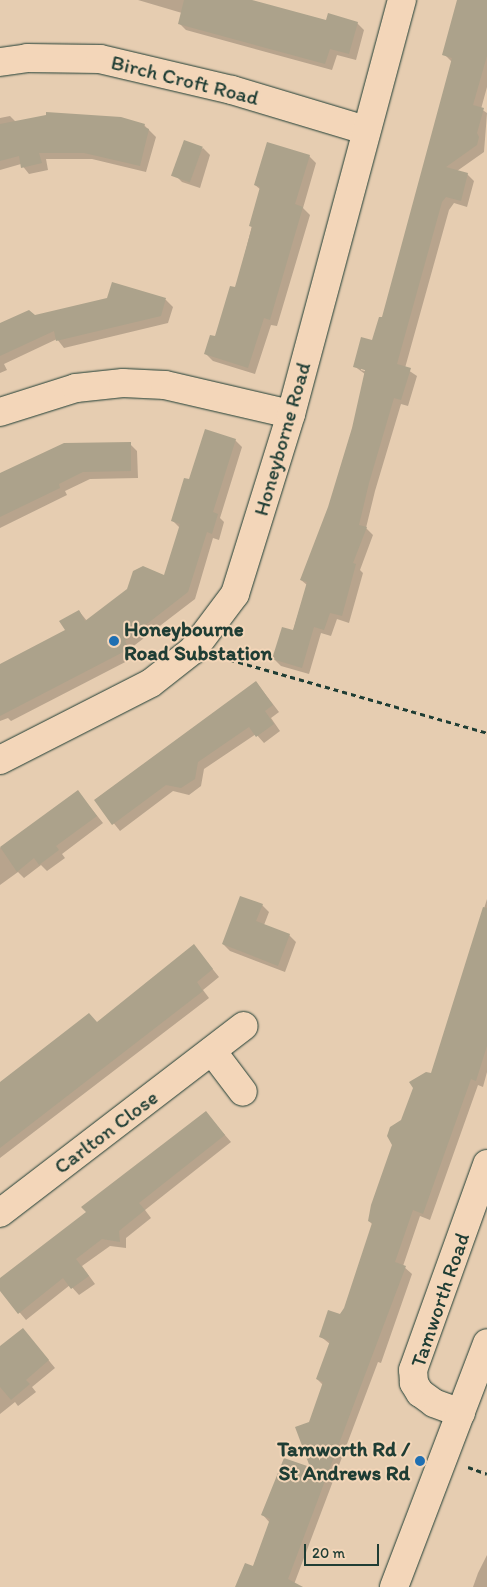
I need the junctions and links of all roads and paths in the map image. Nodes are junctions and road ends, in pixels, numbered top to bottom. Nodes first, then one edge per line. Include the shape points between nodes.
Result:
1 (402, 0) edge
2 (0, 62) edge
3 (365, 130) junction
4 (0, 412) edge
5 (291, 414) junction
6 (193, 650) junction
7 (487, 734) edge
8 (0, 760) edge
9 (244, 1026) dead end
10 (212, 1051) junction
11 (243, 1092) dead end
12 (487, 1164) edge
13 (0, 1214) edge
14 (487, 1342) edge
15 (461, 1413) junction
16 (468, 1467) dead end
17 (487, 1474) edge
18 (394, 1587) edge

1 - 3 street, Honeyborne Road
2 - 3 street, Birch Croft Road via 27,58 100,59 232,90
3 - 5 street, Honeyborne Road
4 - 5 street via 76,388 123,383 165,385
5 - 6 street, Honeyborne Road via 235,594
6 - 7 path
6 - 8 street, Honeyborne Road via 151,683
9 - 10 street, Carlton Close
10 - 11 street
10 - 13 street, Carlton Close
12 - 15 street, Tamworth Road via 414,1370 414,1382 420,1393 434,1403
14 - 15 street
15 - 18 street
16 - 17 path

